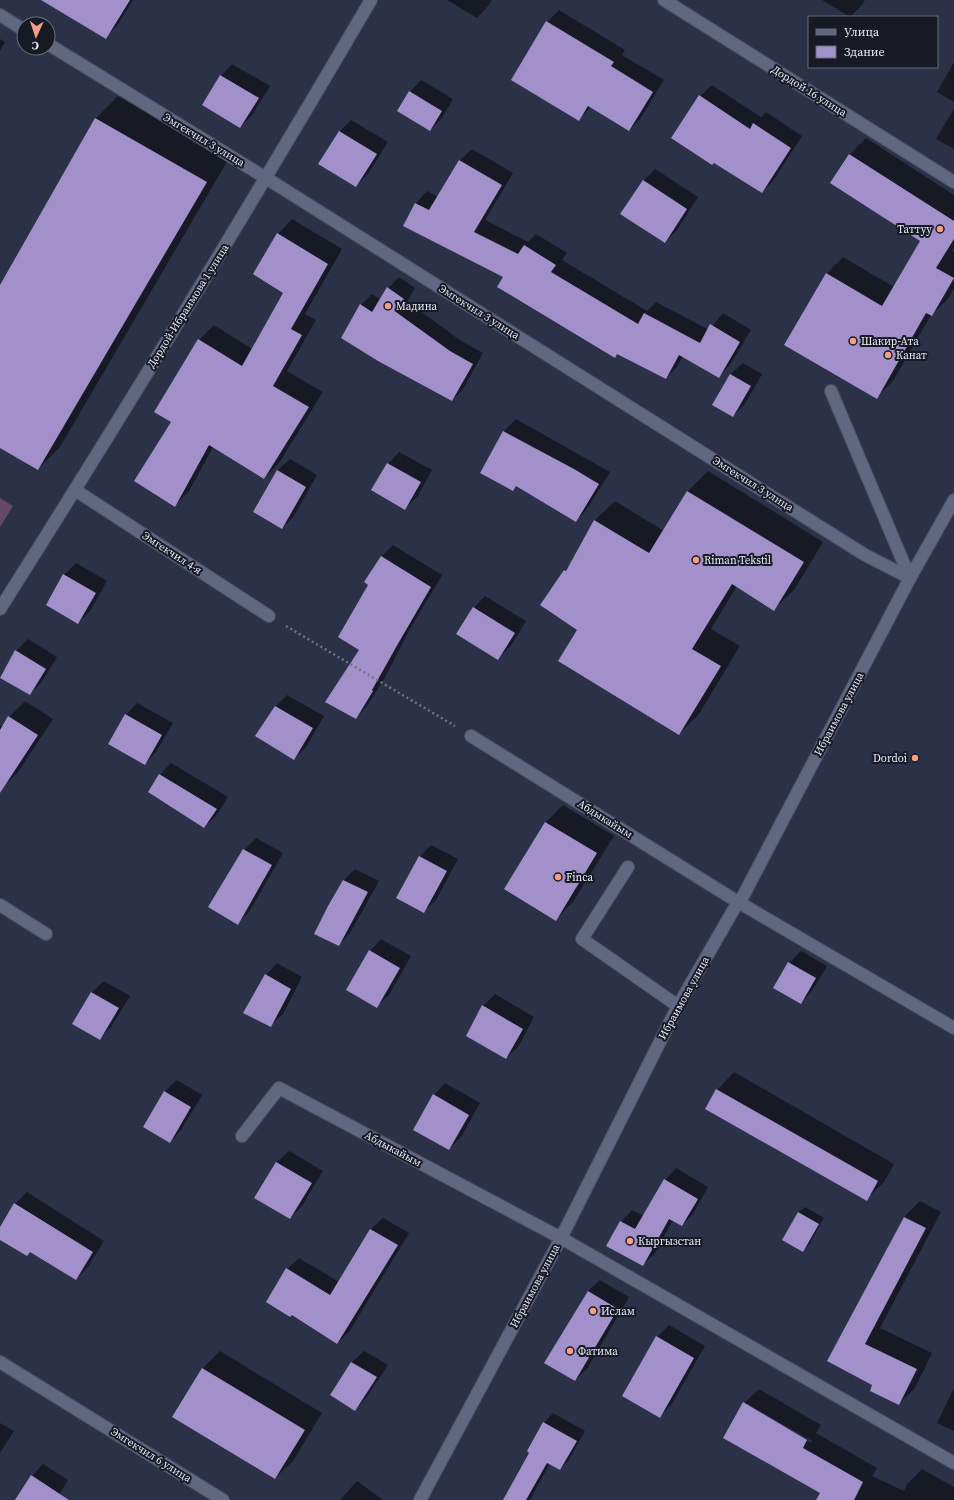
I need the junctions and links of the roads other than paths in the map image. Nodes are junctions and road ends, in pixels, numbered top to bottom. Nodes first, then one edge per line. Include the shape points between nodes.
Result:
1 (371, 0) edge
2 (664, 0) edge
3 (0, 15) edge
4 (16, 25) edge
5 (56, 49) edge
6 (266, 178) junction
7 (954, 182) edge
8 (830, 391) dead end
9 (75, 490) junction
10 (954, 500) edge
11 (910, 578) junction
12 (0, 609) edge
13 (269, 616) road end
14 (471, 736) road end
15 (628, 867) dead end
16 (738, 902) junction
17 (0, 905) edge
18 (46, 934) dead end
19 (678, 1006) junction
20 (954, 1028) edge
21 (242, 1136) dead end
22 (560, 1238) junction
23 (0, 1362) edge
24 (954, 1463) edge
25 (223, 1500) edge
26 (420, 1500) edge

1 - 6 street, Дордой-Ибраимова 1 улица
2 - 7 street, Дордой 16 улица
3 - 4 street
5 - 6 street, Эмгекчил 3 улица
6 - 9 street, Дордой-Ибраимова 1 улица
6 - 11 street, Эмгекчил 3 улица via 865,556
8 - 11 street
9 - 12 street, Дордой-Ибраимова 1 улица
9 - 13 street, Эмгекчил 4-я
10 - 11 street, Ибраимова улица
11 - 16 street, Ибраимова улица
14 - 16 street, Абдыкайым
15 - 19 street via 582,939
16 - 19 street, Ибраимова улица
16 - 20 street, Абдыкайым
17 - 18 street
19 - 22 street, Ибраимова улица
21 - 22 street, Абдыкайым via 279,1088
22 - 24 street
22 - 26 street, Ибраимова улица
23 - 25 street, Эмгекчил 6 улица

